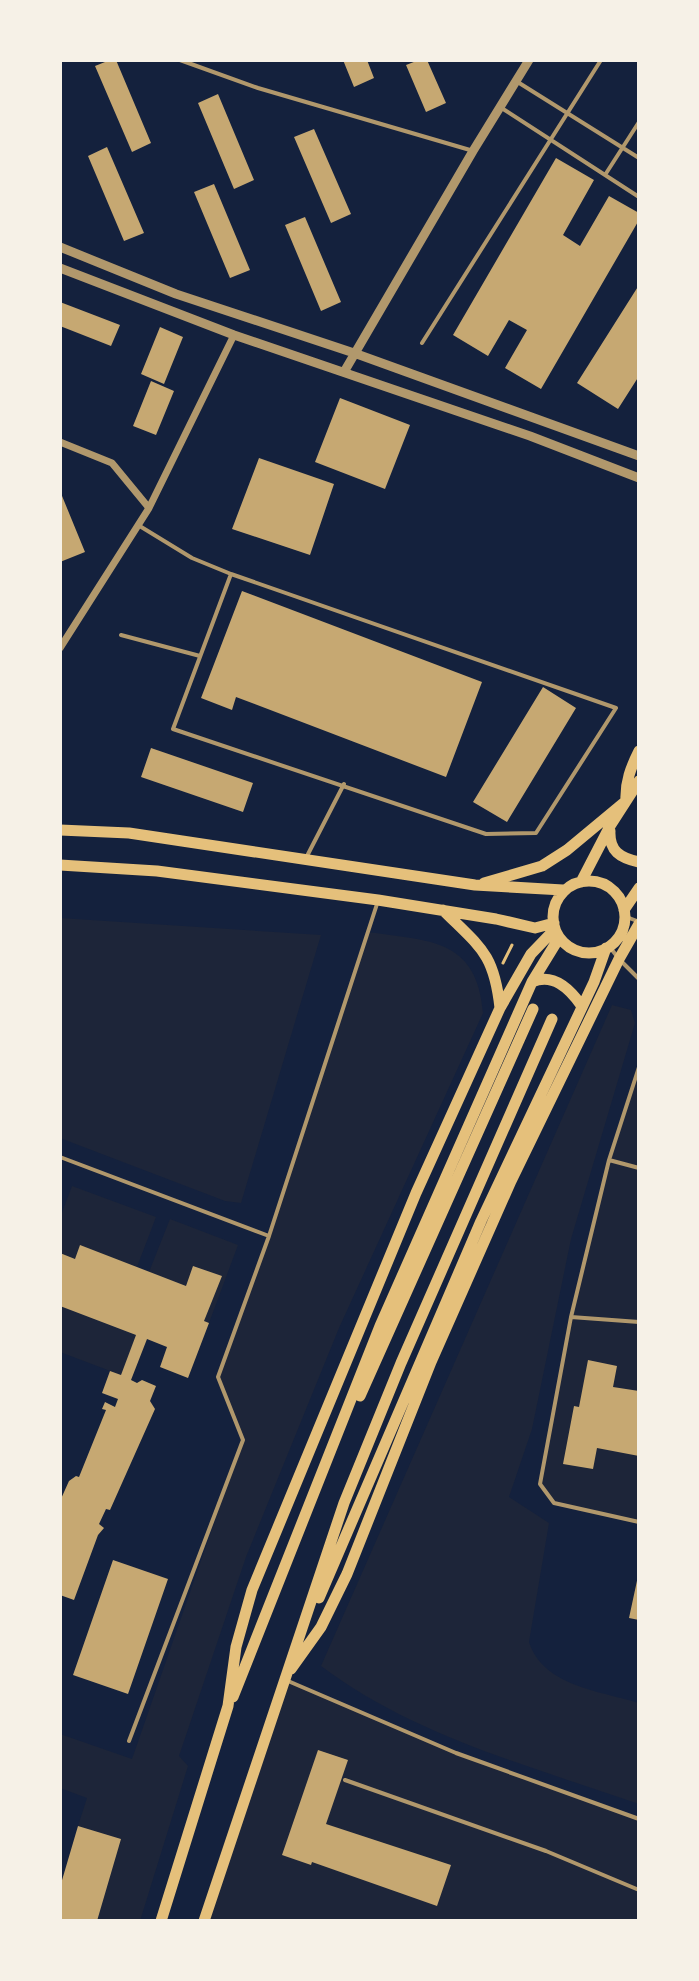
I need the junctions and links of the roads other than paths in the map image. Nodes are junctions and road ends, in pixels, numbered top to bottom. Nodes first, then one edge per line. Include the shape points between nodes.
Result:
1 (180, 60) edge
2 (529, 60) edge
3 (601, 60) edge
4 (515, 81) junction
5 (499, 107) junction
6 (568, 113) junction
7 (639, 122) edge
8 (551, 140) junction
9 (623, 148) junction
10 (473, 151) junction
11 (639, 158) edge
12 (605, 175) junction
13 (639, 197) edge
14 (60, 247) edge
15 (60, 268) edge
16 (234, 335) junction
17 (422, 343) dead end
18 (354, 353) junction
19 (344, 372) junction
20 (60, 442) edge
21 (639, 456) edge
22 (639, 479) edge
23 (149, 508) junction
24 (138, 525) junction
25 (231, 574) junction
26 (121, 635) dead end
27 (60, 648) edge
28 (200, 656) junction
29 (639, 751) edge
30 (639, 781) edge
31 (344, 784) junction
32 (626, 801) junction
33 (610, 826) junction
34 (60, 830) edge
35 (305, 860) junction
36 (639, 862) edge
37 (60, 865) edge
38 (581, 882) junction
39 (475, 885) junction
40 (639, 888) edge
41 (563, 890) junction
42 (378, 900) junction
43 (443, 909) junction
44 (624, 913) junction
45 (639, 923) edge
46 (556, 930) junction
47 (608, 947) junction
48 (619, 959) junction
49 (639, 979) edge
50 (532, 982) junction
51 (581, 1005) junction
52 (500, 1008) junction
53 (533, 1009) dead end
54 (552, 1019) dead end
55 (639, 1067) edge
56 (60, 1157) edge
57 (609, 1160) junction
58 (639, 1168) edge
59 (269, 1236) junction
60 (571, 1317) junction
61 (639, 1322) edge
62 (324, 1472) junction
63 (639, 1522) edge
64 (284, 1679) junction
65 (228, 1706) junction
66 (129, 1741) dead end
67 (345, 1780) dead end
68 (639, 1819) edge
69 (639, 1890) edge
70 (161, 1921) edge
71 (204, 1921) edge

1 - 10 lane
2 - 4 street
3 - 6 lane
4 - 5 street
4 - 6 lane
5 - 8 lane
5 - 10 street
6 - 8 lane
6 - 9 lane
7 - 9 lane
8 - 12 lane
8 - 17 lane
9 - 11 lane
9 - 12 lane
10 - 18 street
12 - 13 lane
14 - 18 street via 176,294
15 - 16 street
16 - 19 street
16 - 23 street
18 - 19 street
18 - 21 street
19 - 22 street
20 - 23 street via 112,463
23 - 24 street
24 - 25 lane via 192,558
24 - 27 street
25 - 28 lane
25 - 31 lane via 616,708 536,833 486,834
26 - 28 lane
28 - 31 lane via 173,729
29 - 32 main road
30 - 32 main road
31 - 35 lane
32 - 33 main road
32 - 39 main road via 542,866
33 - 36 main road via 616,854
33 - 38 main road
34 - 35 main road via 129,833
35 - 39 main road
37 - 42 main road via 157,871
38 - 41 main road
38 - 44 main road via 604,884 620,900
39 - 41 main road
40 - 44 main road
41 - 46 main road via 555,904
42 - 43 main road
42 - 59 lane
43 - 46 main road
43 - 52 main road via 486,952
44 - 45 lane
44 - 47 main road via 621,932
45 - 48 main road
46 - 47 main road via 566,945 586,953
46 - 50 main road
46 - 52 main road via 531,954
47 - 48 lane
47 - 51 main road
48 - 49 lane
48 - 64 main road via 443,1334 347,1574 321,1627
50 - 51 main road via 541,978 562,984
50 - 62 main road via 380,1326
51 - 64 main road via 481,1221
52 - 65 main road via 416,1193 252,1590 236,1647
53 - 62 main road
54 - 64 main road via 344,1503
55 - 57 lane
56 - 59 lane
57 - 58 lane
57 - 60 lane
59 - 66 lane via 218,1377 243,1440
60 - 61 lane
60 - 63 lane via 540,1484 554,1503
62 - 65 main road
64 - 68 lane via 456,1753
64 - 71 main road
65 - 70 main road
67 - 69 lane

